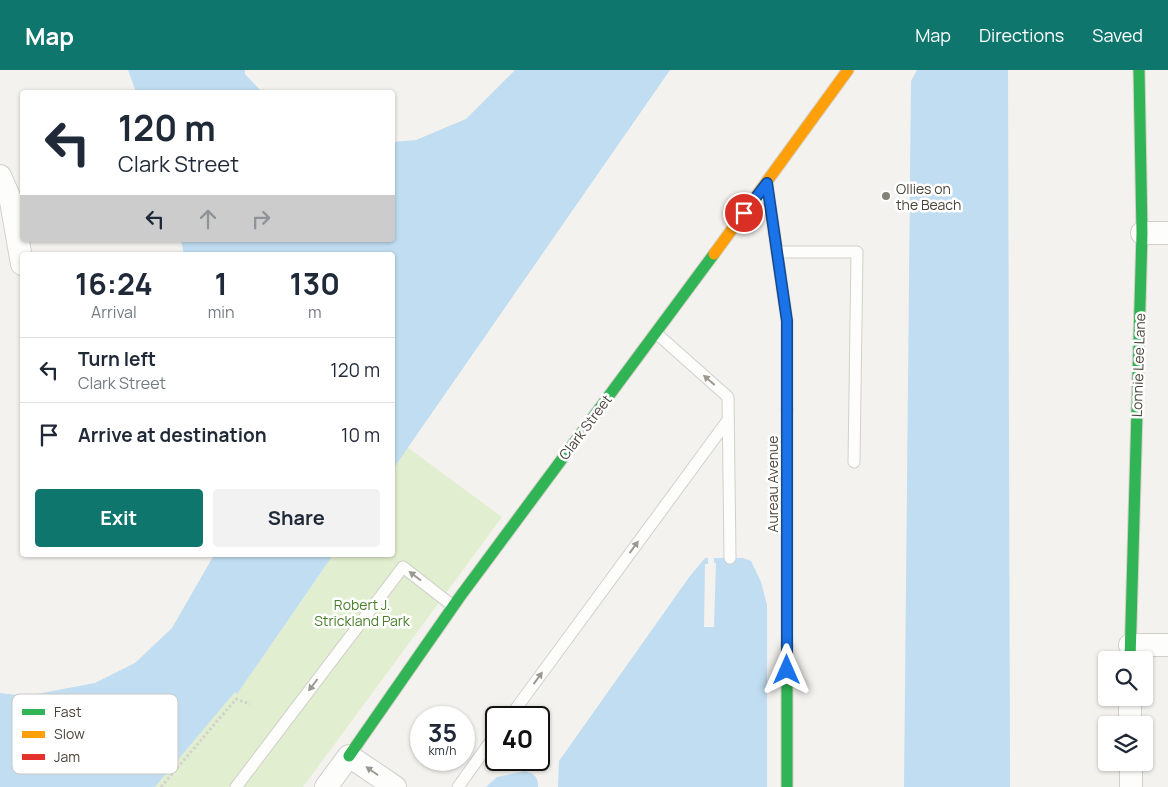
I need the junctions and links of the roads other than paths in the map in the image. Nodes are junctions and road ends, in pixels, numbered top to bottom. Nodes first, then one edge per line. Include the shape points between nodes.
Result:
1 (848, 70) edge
2 (1140, 70) edge
3 (0, 176) edge
4 (767, 183) junction
5 (1142, 233) junction
6 (1168, 233) edge
7 (777, 252) junction
8 (20, 253) edge
9 (656, 333) junction
10 (728, 420) junction
11 (854, 462) dead end
12 (730, 558) dead end
13 (453, 606) junction
14 (1168, 645) edge
15 (1130, 651) edge
16 (1135, 651) edge
17 (518, 706) edge
18 (485, 749) edge
19 (349, 756) junction
20 (1131, 771) edge
21 (236, 787) edge
22 (326, 787) edge
23 (395, 787) edge
24 (458, 787) edge
25 (787, 787) edge
26 (1131, 787) edge

1 - 4 street, Clark Street
2 - 5 street, Lonnie Lee Lane
3 - 8 street via 11,201
4 - 7 street, Aureau Avenue
4 - 9 street, Clark Street
5 - 6 street
5 - 15 street, Lonnie Lee Lane
7 - 11 lane via 857,252
7 - 25 street, Aureau Avenue via 787,321
10 -> 9 lane via 728,396
9 - 13 street, Clark Street
10 - 12 lane
17 -> 10 lane
13 - 19 street, Clark Street
13 -> 21 lane via 403,568
14 - 16 street
18 - 24 lane
19 - 22 street, Clark Street
23 -> 19 street
20 - 26 street

